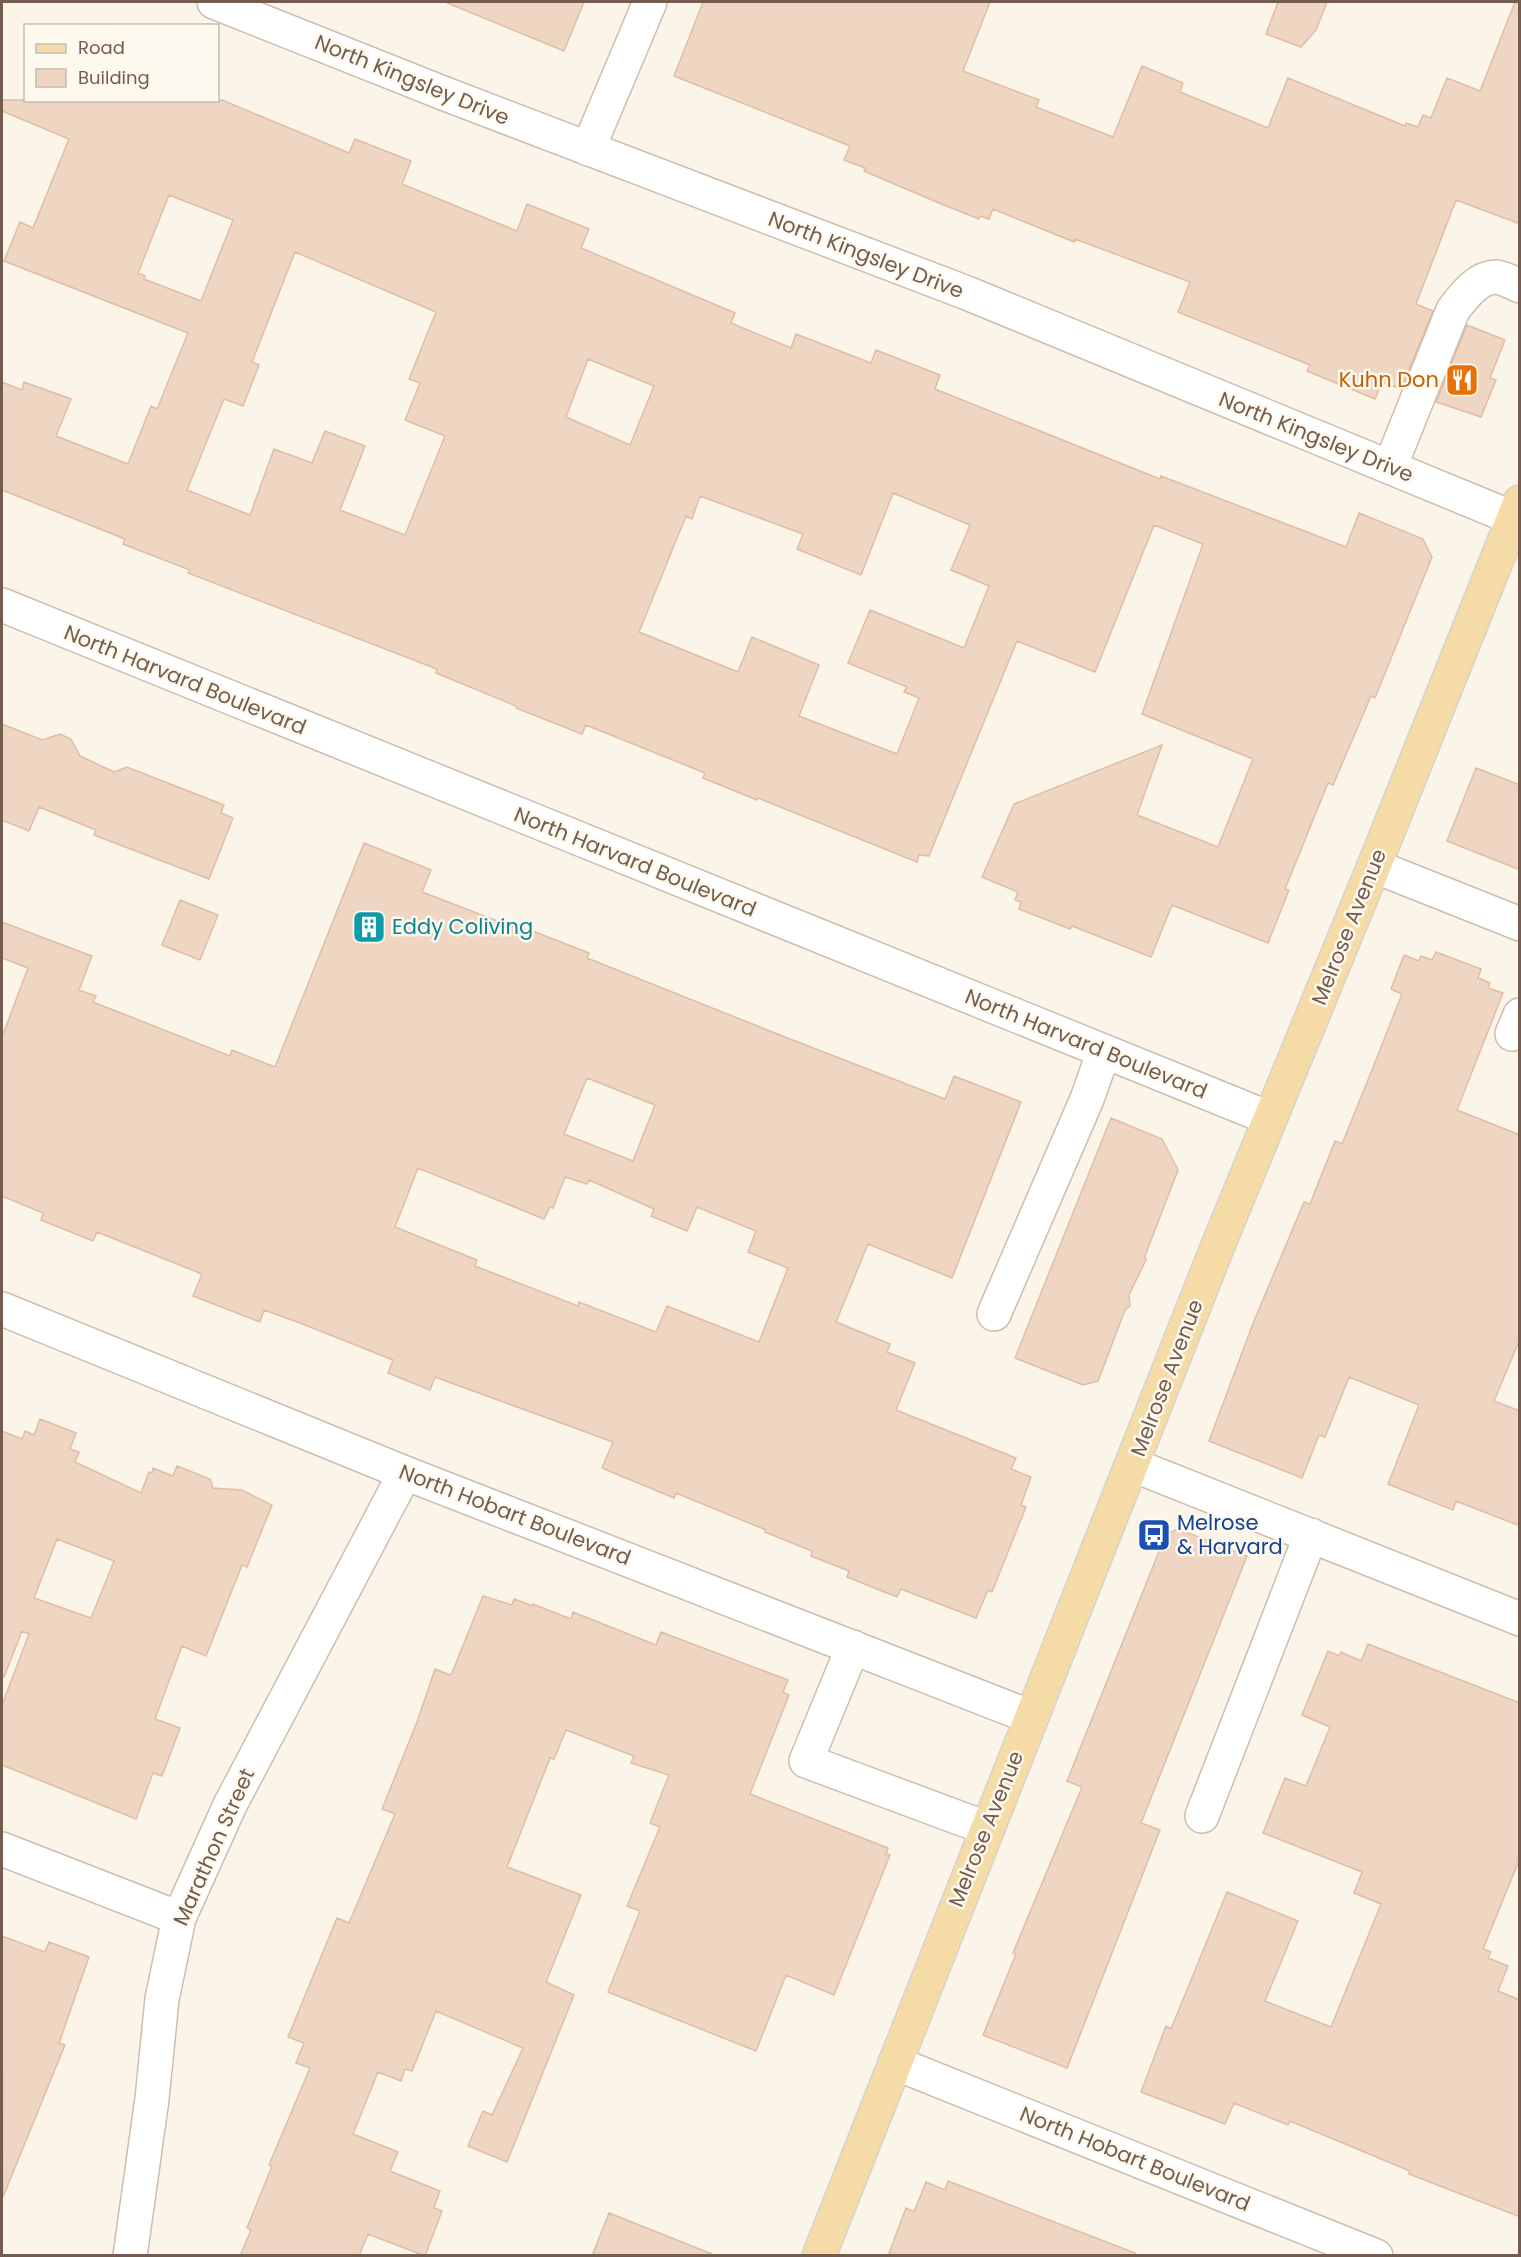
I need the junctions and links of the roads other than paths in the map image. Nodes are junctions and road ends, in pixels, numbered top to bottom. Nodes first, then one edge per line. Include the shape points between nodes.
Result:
1 (214, 2) edge
2 (650, 2) edge
3 (588, 148) junction
4 (1520, 286) edge
5 (1390, 467) junction
6 (1516, 510) edge
7 (2, 605) edge
8 (1374, 866) junction
9 (1520, 924) edge
10 (1104, 1051) junction
11 (1269, 1118) junction
12 (2, 1310) edge
13 (994, 1314) dead end
14 (1133, 1464) junction
15 (405, 1473) junction
16 (1311, 1535) junction
17 (1520, 1619) edge
18 (853, 1647) junction
19 (1031, 1717) junction
20 (1202, 1816) dead end
21 (986, 1828) junction
22 (2, 1849) edge
23 (179, 1918) junction
24 (895, 2063) junction
25 (130, 2256) edge
26 (819, 2256) edge
27 (1376, 2256) edge

1 - 3 street, North Kingsley Drive
2 - 3 street
3 - 5 street, North Kingsley Drive via 967,293
4 - 5 street via 1497,277 1485,280 1467,291 1453,310
5 - 6 street, North Kingsley Drive
6 - 8 main road, Melrose Avenue
7 - 10 street, North Harvard Boulevard
8 - 9 street
8 - 11 main road, Melrose Avenue
10 - 11 street, North Harvard Boulevard
10 - 13 street
11 - 14 main road, Melrose Avenue
12 - 15 street, North Hobart Boulevard
14 - 16 street
14 - 19 main road, Melrose Avenue
15 - 18 street, North Hobart Boulevard
15 - 23 street, Marathon Street via 230,1805
16 - 17 street
16 - 20 street
18 - 19 street, North Hobart Boulevard
18 - 21 street via 806,1761
19 - 21 main road, Melrose Avenue
21 - 24 main road, Melrose Avenue
22 - 23 street
23 - 25 street, Marathon Street via 162,1999
24 - 26 main road, Melrose Avenue
24 - 27 street, North Hobart Boulevard

